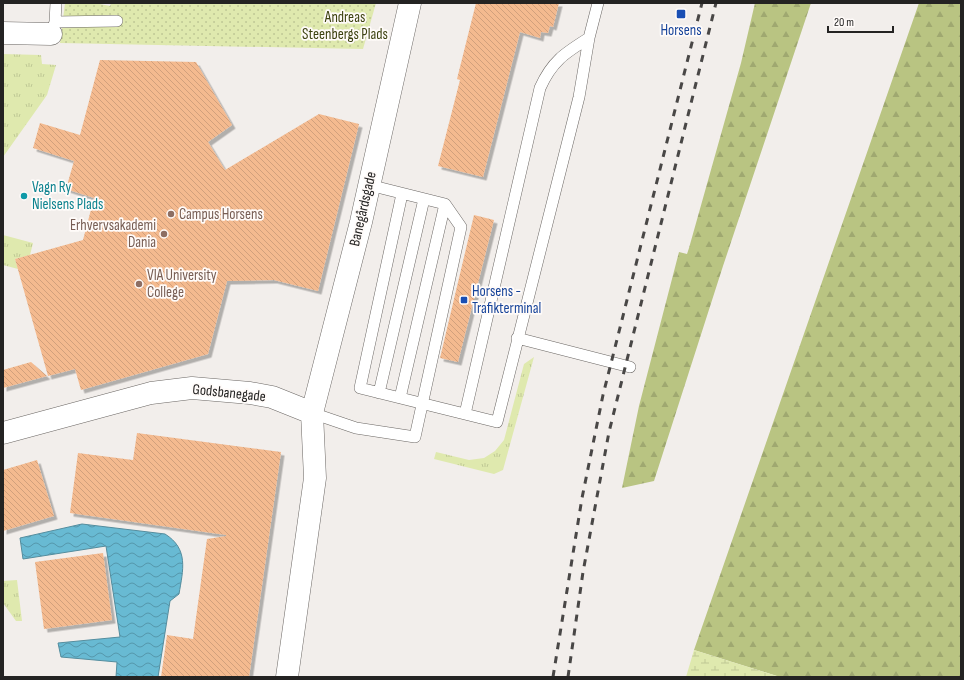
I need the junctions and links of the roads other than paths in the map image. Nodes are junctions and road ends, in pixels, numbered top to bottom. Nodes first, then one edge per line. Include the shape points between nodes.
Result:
1 (56, 3) edge
2 (410, 3) edge
3 (598, 3) edge
4 (117, 21) dead end
5 (53, 28) junction
6 (3, 33) edge
7 (589, 38) junction
8 (369, 186) junction
9 (402, 194) junction
10 (424, 199) junction
11 (445, 204) junction
12 (517, 338) junction
13 (630, 367) dead end
14 (379, 393) junction
15 (400, 398) junction
16 (422, 403) junction
17 (312, 413) junction
18 (465, 414) junction
19 (3, 433) edge
20 (287, 677) edge

1 - 5 lane
2 - 8 street, Banegårdsgade
3 - 7 lane
4 - 5 lane
5 - 6 street
7 - 12 lane via 579,97
7 - 18 lane via 555,62 540,88
8 - 9 lane
8 - 17 street, Banegårdsgade
9 - 10 lane
9 - 14 lane via 360,388
10 - 11 lane
10 - 14 lane
11 - 15 lane
11 - 16 lane via 461,227
12 - 13 lane via 596,355
12 - 18 lane via 497,422
14 - 15 lane
15 - 16 lane
16 - 17 lane via 415,437 356,428
16 - 18 lane
17 - 19 street, Godsbanegade via 264,396 192,388 152,393
17 - 20 street via 315,478

